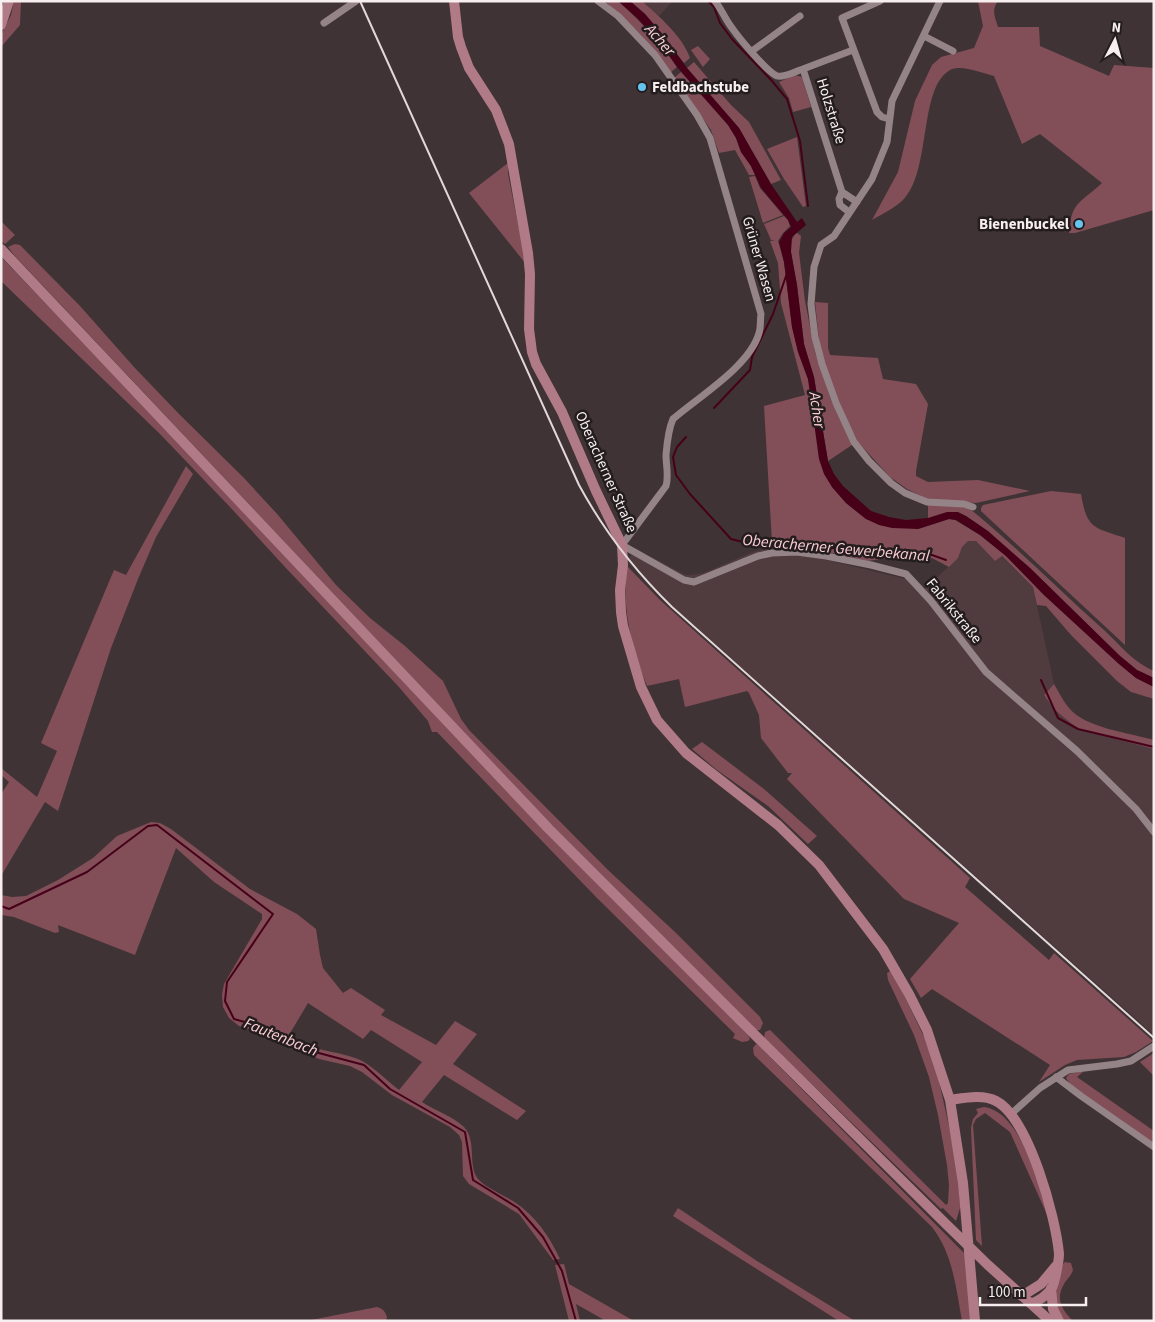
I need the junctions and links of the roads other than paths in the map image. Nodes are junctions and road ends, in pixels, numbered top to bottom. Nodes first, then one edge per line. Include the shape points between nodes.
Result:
1 (9, 1) edge
2 (356, 1) edge
3 (454, 1) edge
4 (598, 1) edge
5 (715, 1) edge
6 (880, 1) edge
7 (940, 1) edge
8 (800, 16) dead end
9 (324, 22) dead end
10 (1, 25) edge
11 (924, 36) junction
12 (853, 50) junction
13 (752, 51) junction
14 (953, 51) dead end
15 (803, 68) junction
16 (889, 119) junction
17 (842, 192) junction
18 (856, 202) junction
19 (849, 212) junction
20 (1, 250) edge
21 (973, 508) dead end
22 (622, 545) junction
23 (1154, 832) edge
24 (1154, 1046) edge
25 (1056, 1076) junction
26 (950, 1100) junction
27 (1011, 1114) junction
28 (1154, 1147) edge
29 (1056, 1266) junction
30 (1052, 1288) junction
31 (1022, 1296) junction
32 (1031, 1304) junction
33 (975, 1321) edge
34 (1050, 1321) edge
35 (1059, 1321) edge

1 - 10 main road
2 - 9 street
3 - 22 main road, Oberacherner Straße via 458,37 469,68 496,110 509,144 528,253 532,352
4 - 22 street, Grüner Wasen via 618,16 655,55 710,138 761,314 759,333 751,351 729,374 673,419 666,455 666,486
5 - 13 street, Holzstraße via 731,28
6 - 12 street via 842,18
7 - 11 street
8 - 13 street
11 - 14 street
11 - 16 street via 900,82
12 - 15 street
12 - 16 street via 877,112
13 - 15 street, Holzstraße via 777,76
15 - 17 street, Holzstraße
16 - 18 street via 887,142 879,164
17 - 18 street
17 - 19 street, Holzstraße via 840,205
18 - 19 street
19 - 21 street via 834,236 821,245 814,267 812,304 815,337 836,403 854,442 891,483 926,502 964,504
20 - 31 main road via 549,829
22 - 23 street, Fabrikstraße via 684,580 694,582 758,556 797,552 906,574 986,672 1077,752 1136,809
22 - 26 main road, Oberacherner Straße via 620,595 623,626 642,687 657,720 686,753 778,825 819,865 854,908 884,949 909,994 927,1030
24 - 25 street via 1131,1061 1068,1070
25 - 27 street
25 - 28 street
26 - 27 main road via 984,1097 995,1100
26 - 33 main road, Oberacherner Straße via 963,1183
27 - 29 main road via 1040,1173 1054,1224 1059,1256
29 - 30 main road
29 - 31 main road via 1041,1284
30 - 32 main road via 1046,1296
30 - 35 main road via 1053,1309
31 - 32 main road
32 - 34 main road

